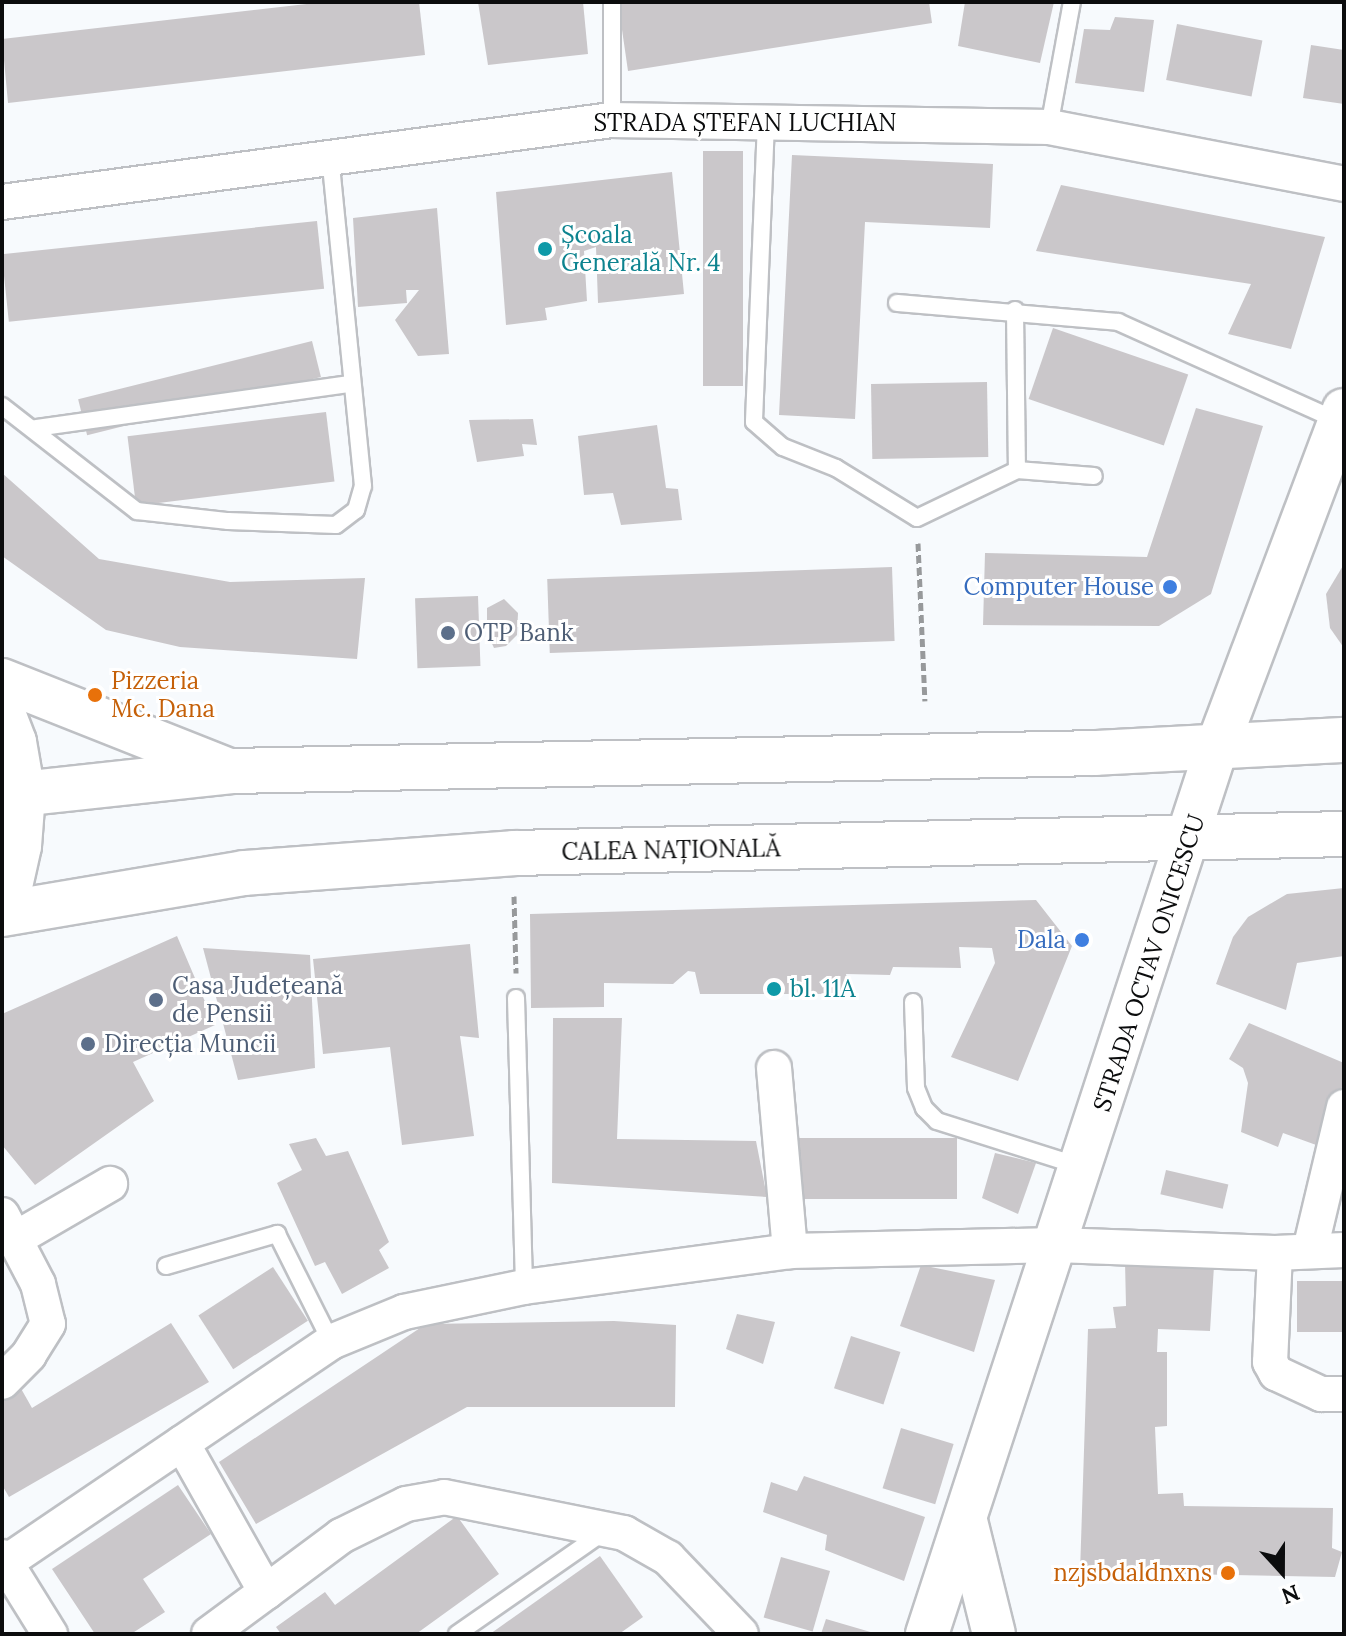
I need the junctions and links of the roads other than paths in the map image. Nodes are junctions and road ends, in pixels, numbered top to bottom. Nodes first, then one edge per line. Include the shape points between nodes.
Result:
1 (612, 2) edge
2 (1072, 2) edge
3 (612, 120) junction
4 (766, 122) junction
5 (1049, 127) junction
6 (330, 156) junction
7 (1344, 184) edge
8 (2, 202) edge
9 (897, 303) dead end
10 (1015, 310) junction
11 (351, 384) junction
12 (2, 406) edge
13 (1342, 416) edge
14 (36, 428) junction
15 (1017, 470) junction
16 (1094, 476) dead end
17 (2, 680) edge
18 (2, 708) edge
19 (1344, 740) edge
20 (1217, 747) junction
21 (232, 771) junction
22 (13, 795) edge
23 (1344, 834) edge
24 (1189, 841) junction
25 (3, 914) edge
26 (516, 998) road end
27 (913, 1002) dead end
28 (774, 1068) dead end
29 (1344, 1107) edge
30 (1082, 1167) junction
31 (110, 1184) dead end
32 (8, 1227) edge
33 (1056, 1245) junction
34 (1310, 1250) junction
35 (1344, 1250) edge
36 (790, 1251) junction
37 (1275, 1253) junction
38 (166, 1266) dead end
39 (524, 1287) junction
40 (331, 1342) junction
41 (2, 1382) edge
42 (1344, 1394) edge
43 (182, 1443) junction
44 (966, 1521) junction
45 (609, 1529) junction
46 (3, 1562) edge
47 (266, 1592) junction
48 (50, 1634) edge
49 (209, 1634) edge
50 (457, 1634) edge
51 (740, 1634) edge
52 (927, 1634) edge
53 (994, 1634) edge

1 - 3 lane
2 - 5 lane
3 - 4 street, STRADA ȘTEFAN LUCHIAN
3 - 6 street, STRADA ȘTEFAN LUCHIAN
4 - 5 street, STRADA ȘTEFAN LUCHIAN
4 - 15 lane via 754,422 783,447 836,468 917,518
5 - 7 street, STRADA ȘTEFAN LUCHIAN
6 - 8 street, STRADA ȘTEFAN LUCHIAN
6 - 11 lane
9 - 10 lane
10 - 13 lane via 1118,322
10 - 15 lane
11 - 14 lane
11 - 14 lane via 363,486 356,510 336,525 137,511
12 - 14 lane
13 - 20 street, STRADA OCTAV ONICESCU
15 - 16 lane
17 - 21 street
18 - 22 street via 15,742
19 - 20 main road
20 - 21 main road
20 - 24 street, STRADA OCTAV ONICESCU
21 - 22 main road
22 - 25 street via 20,846
23 - 24 main road, CALEA NAȚIONALĂ
24 - 25 main road, CALEA NAȚIONALĂ via 514,853 244,873
24 - 30 street, STRADA OCTAV ONICESCU
26 - 39 lane
27 - 30 lane via 916,1088 937,1121
28 - 36 street
29 - 34 street
30 - 33 street, STRADA OCTAV ONICESCU
31 - 32 street
32 - 41 street via 38,1284 48,1324 29,1355
33 - 36 street
33 - 37 street
33 - 44 street, STRADA OCTAV ONICESCU
34 - 35 street
34 - 37 street
36 - 39 street
37 - 42 street via 1270,1362 1276,1373 1321,1394
38 - 40 lane via 277,1234
39 - 40 street via 404,1312
40 - 43 street
43 - 46 street
43 - 47 street
44 - 52 street, STRADA OCTAV ONICESCU
44 - 53 street
45 - 47 street via 444,1497 406,1504 341,1536
45 - 50 lane
45 - 51 street via 668,1558
46 - 48 street
47 - 49 street

